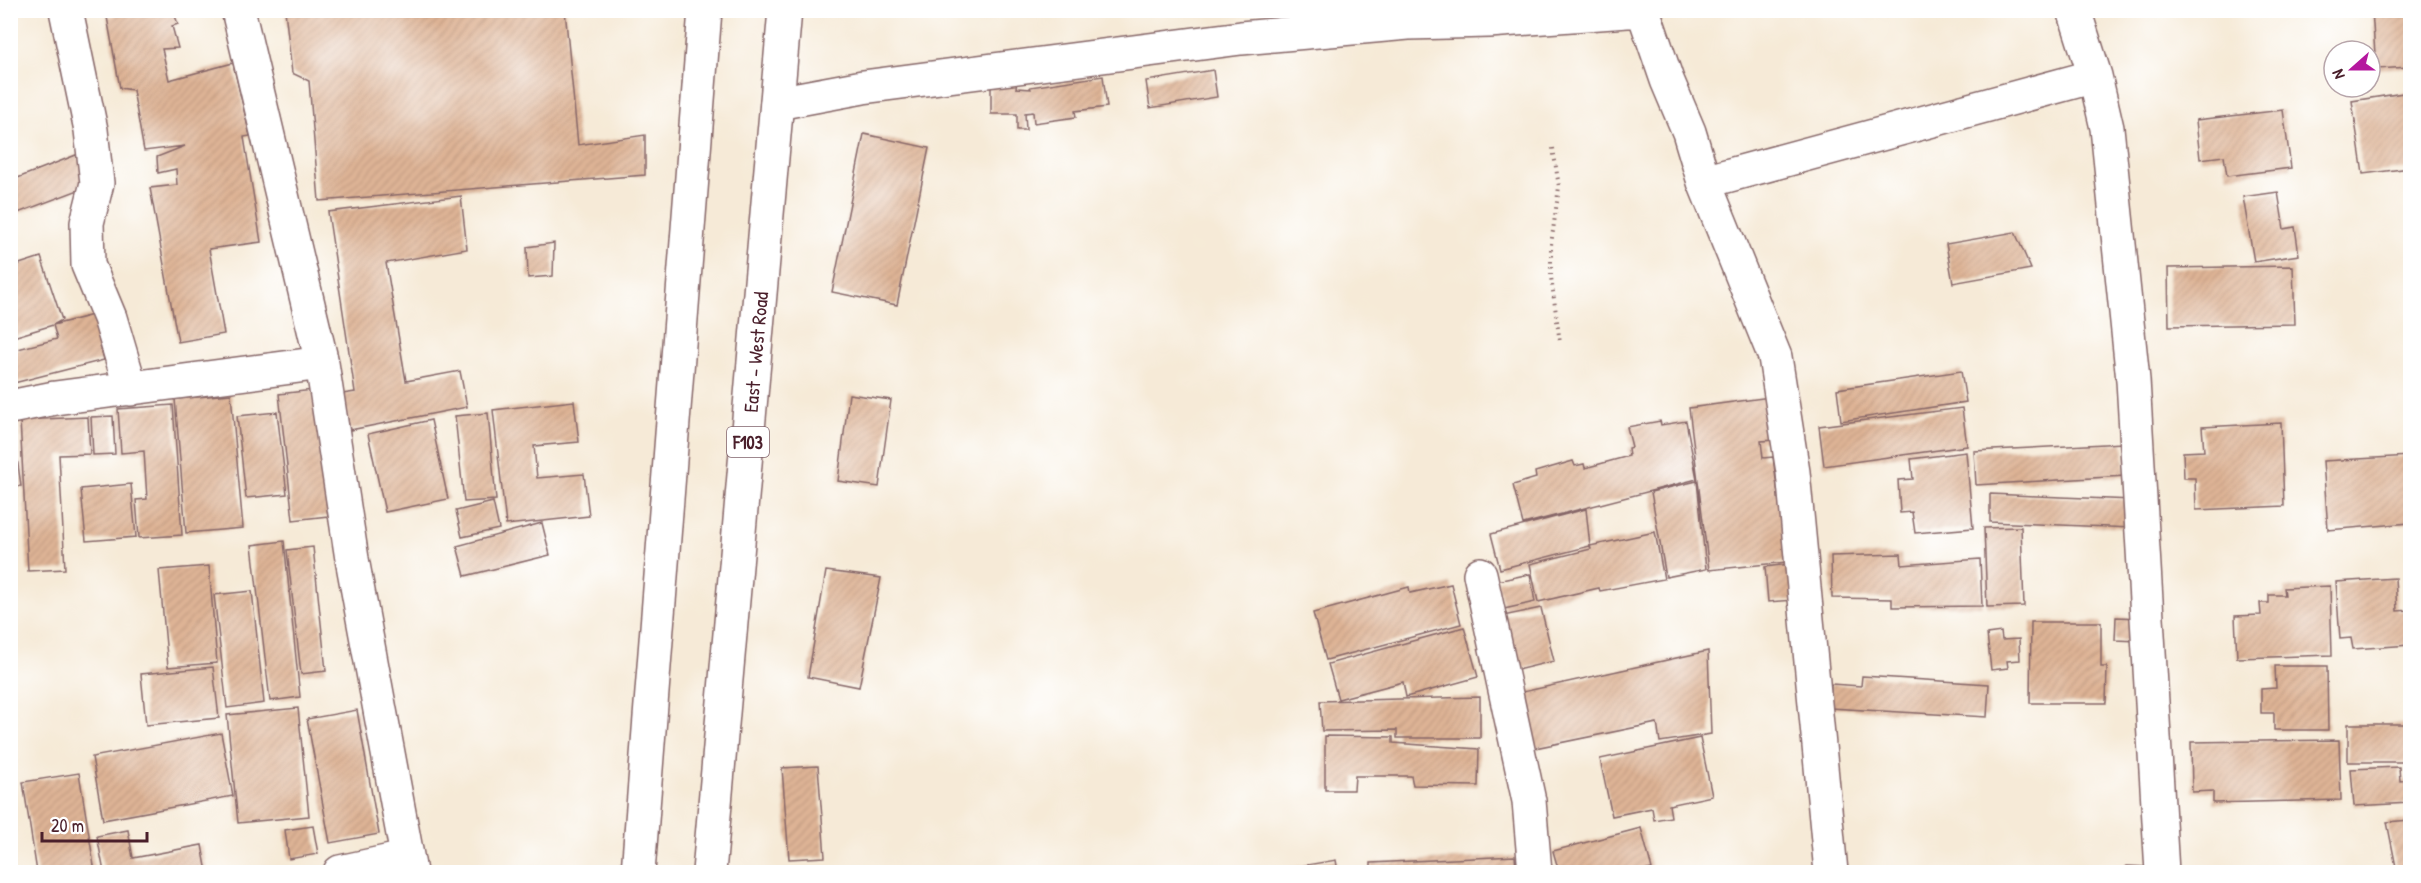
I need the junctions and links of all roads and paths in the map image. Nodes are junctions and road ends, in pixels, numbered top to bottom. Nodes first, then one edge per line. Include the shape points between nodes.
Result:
1 (66, 10) edge
2 (238, 10) edge
3 (705, 10) edge
4 (785, 10) edge
5 (1642, 10) edge
6 (2074, 10) edge
7 (2095, 76) junction
8 (777, 103) junction
9 (1553, 148) dead end
10 (1704, 182) junction
11 (1560, 343) dead end
12 (322, 363) junction
13 (132, 389) junction
14 (10, 406) edge
15 (1480, 574) dead end
16 (407, 866) edge
17 (340, 873) edge
18 (638, 873) edge
19 (709, 873) edge
20 (1535, 873) edge
21 (1831, 873) edge
22 (2162, 873) edge

1 - 13 street via 91,130 97,183 87,223 88,265 110,318
2 - 12 street
3 - 18 street
4 - 8 street, East - West Road / F103
5 - 8 street via 1252,36 863,87
5 - 10 street
6 - 7 street
7 - 10 street
7 - 22 street via 2107,128 2133,380
8 - 19 street, East - West Road / F103
9 - 11 path via 1559,187 1551,277
10 - 21 street via 1774,357 1793,472
12 - 13 street
12 - 16 street via 352,559
13 - 14 street
15 - 20 street via 1529,801
16 - 17 street

